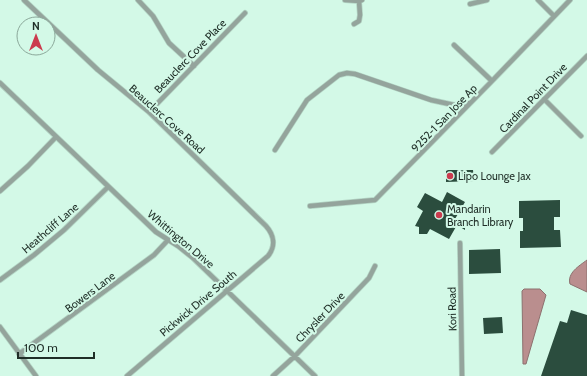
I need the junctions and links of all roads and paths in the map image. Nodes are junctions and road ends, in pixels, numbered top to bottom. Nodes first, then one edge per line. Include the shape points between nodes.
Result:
1 (24, 0) edge
2 (138, 0) edge
3 (345, 0) edge
4 (487, 0) edge
5 (538, 0) edge
6 (570, 0) edge
7 (361, 1) edge
8 (470, 4) dead end
9 (244, 13) dead end
10 (554, 16) junction
11 (354, 24) dead end
12 (454, 44) dead end
13 (587, 56) edge
14 (194, 66) junction
15 (492, 82) junction
16 (0, 83) edge
17 (544, 99) junction
18 (470, 103) junction
19 (149, 112) junction
20 (581, 136) dead end
21 (56, 137) junction
22 (275, 150) dead end
23 (492, 152) dead end
24 (108, 187) junction
25 (0, 191) edge
26 (310, 206) dead end
27 (273, 239) joint
28 (168, 240) junction
29 (460, 243) dead end
30 (375, 266) dead end
31 (0, 280) edge
32 (227, 291) junction
33 (0, 327) edge
34 (20, 354) junction
35 (295, 356) junction
36 (36, 376) edge
37 (127, 376) edge
38 (273, 376) edge
39 (316, 376) edge
40 (462, 376) edge

1 - 19 street, Beauclerc Cove Road via 98,70
2 - 14 street via 153,16 169,43
3 - 7 street
4 - 8 street
5 - 10 street
6 - 10 street, 9252-1 San Jose Ap
7 - 11 street via 359,21
9 - 14 street, Beauclerc Cove Place
10 - 15 street, 9252-1 San Jose Ap
12 - 15 street
13 - 17 street, Cardinal Point Drive
14 - 19 street, Beauclerc Cove Place
15 - 18 street, 9252-1 San Jose Ap
16 - 21 street, Whittington Drive
17 - 20 street
17 - 23 street, Cardinal Point Drive
18 - 22 street via 454,104 431,100 355,74 342,74 307,100
18 - 26 street, 9252-1 San Jose Ap via 375,200
19 - 27 street, Beauclerc Cove Road via 266,226
21 - 24 street, Whittington Drive
21 - 25 street
24 - 28 street, Whittington Drive
24 - 31 street, Heathcliff Lane via 64,230
27 - 32 street, Pickwick Drive South via 270,253
28 - 32 street, Whittington Drive via 193,258
28 - 34 street, Bowers Lane via 154,255
29 - 40 street, Kori Road
30 - 35 street, Chrysler Drive via 370,278
32 - 35 street, Whittington Drive
32 - 37 street, Pickwick Drive South
33 - 34 street
34 - 36 street
35 - 38 street, Chrysler Drive
35 - 39 street, Whittington Drive

